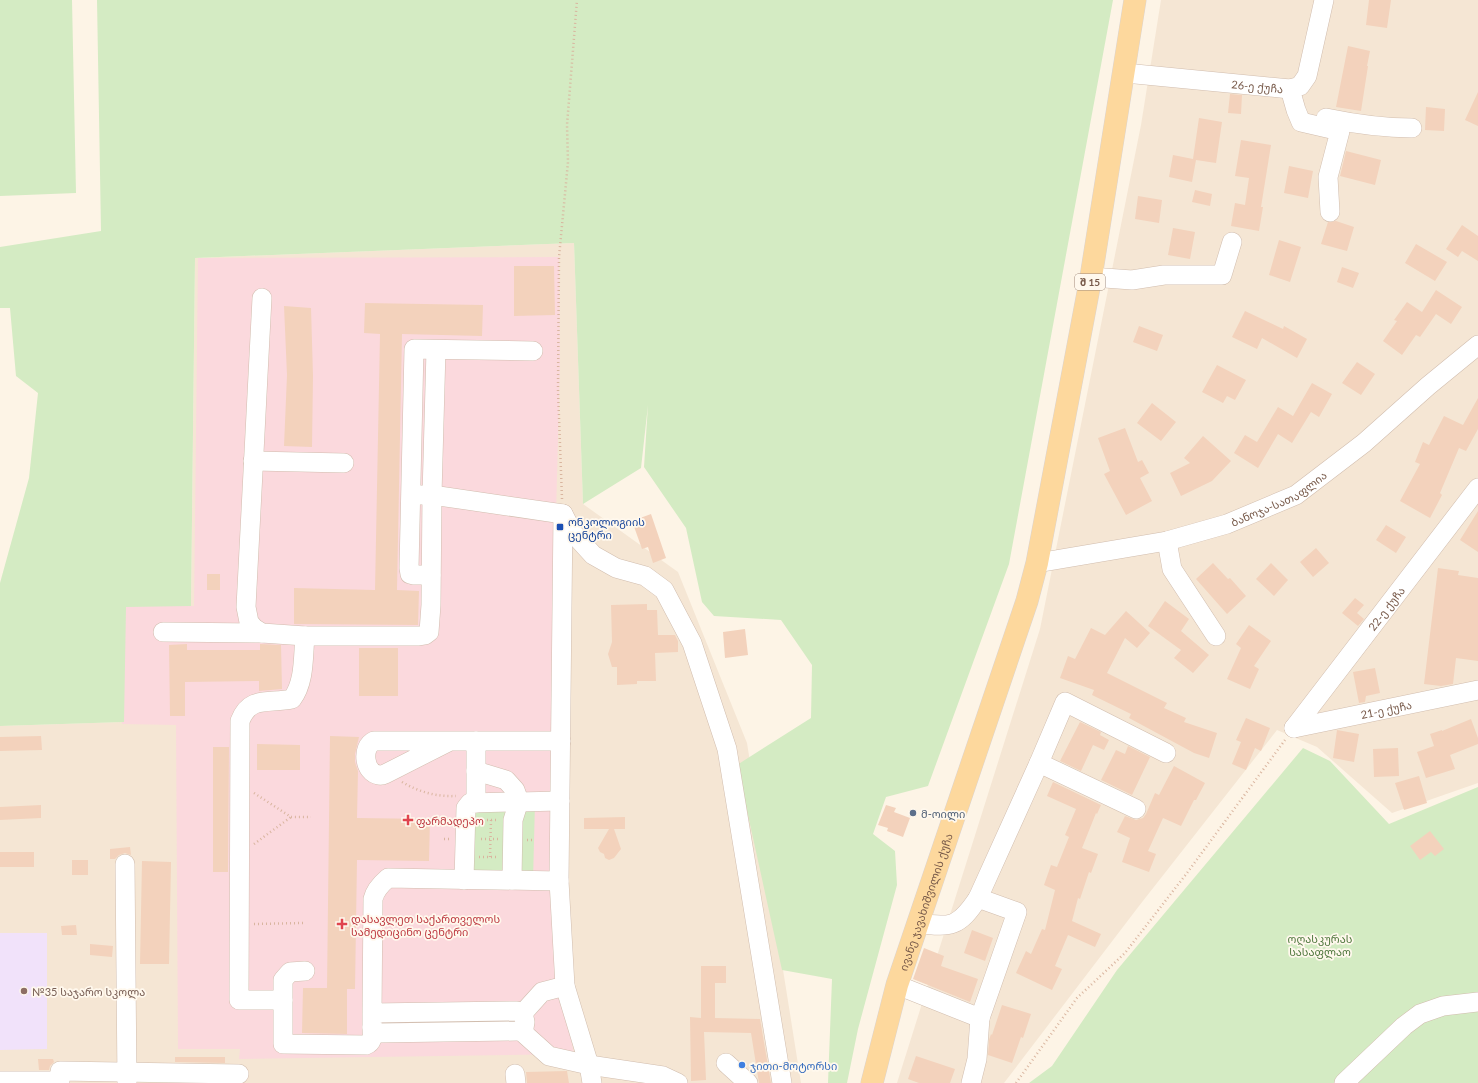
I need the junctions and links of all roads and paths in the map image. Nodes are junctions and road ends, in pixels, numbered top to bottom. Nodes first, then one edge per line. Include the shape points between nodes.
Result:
1 (577, 0) edge
2 (1135, 0) edge
3 (1324, 0) edge
4 (1124, 73) junction
5 (1290, 89) junction
6 (1296, 110) junction
7 (1412, 128) dead end
8 (1330, 212) dead end
9 (1232, 242) dead end
10 (1091, 277) junction
11 (262, 298) dead end
12 (1478, 345) edge
13 (436, 350) junction
14 (533, 351) dead end
15 (253, 461) junction
16 (344, 463) dead end
17 (1478, 488) edge
18 (410, 495) junction
19 (432, 495) junction
20 (563, 514) junction
21 (1167, 541) junction
22 (1037, 563) junction
23 (431, 575) junction
24 (163, 632) dead end
25 (262, 633) junction
26 (305, 636) junction
27 (1216, 636) dead end
28 (1478, 690) edge
29 (1294, 728) junction
30 (561, 740) junction
31 (450, 741) junction
32 (476, 741) junction
33 (1166, 753) dead end
34 (1040, 763) junction
35 (476, 771) junction
36 (390, 772) junction
37 (240, 784) junction
38 (476, 797) junction
39 (519, 801) junction
40 (560, 801) junction
41 (1136, 809) dead end
42 (291, 817) junction
43 (311, 817) dead end
44 (465, 820) junction
45 (491, 820) junction
46 (513, 820) junction
47 (240, 854) junction
48 (464, 857) junction
49 (490, 857) junction
50 (512, 857) junction
51 (125, 864) dead end
52 (464, 880) junction
53 (512, 880) junction
54 (559, 881) junction
55 (978, 898) junction
56 (304, 923) dead end
57 (918, 923) junction
58 (240, 924) junction
59 (305, 971) dead end
60 (565, 986) junction
61 (897, 986) junction
62 (283, 1000) junction
63 (1478, 1002) edge
64 (980, 1018) junction
65 (372, 1020) junction
66 (522, 1022) junction
67 (726, 1063) dead end
68 (239, 1074) dead end
69 (590, 1074) edge
70 (127, 1078) edge
71 (0, 1081) edge
72 (678, 1083) edge
73 (748, 1083) edge
74 (782, 1083) edge
75 (872, 1083) edge
76 (971, 1083) edge
77 (1016, 1083) edge
78 (1344, 1083) edge

1 - 20 path via 560,257 558,390
2 - 4 main road, შ 15
3 - 5 street, 26-ე ქუჩა via 1307,76 1300,86
4 - 5 street, 26-ე ქუჩა
4 - 10 main road, შ 15
5 - 6 street
6 - 7 street via 1358,125
6 - 8 street via 1301,122 1340,131 1328,177
9 - 10 street via 1222,275 1164,275 1132,280
10 - 22 main road, შ 15
11 - 15 street
12 - 21 street, ბანოჯა-სათაფლია via 1364,443 1296,495 1227,524
13 - 14 street
13 - 18 street via 414,349
13 - 19 street
15 - 16 street
15 - 25 street via 246,607 249,622
17 - 29 street, 22-ე ქუჩა
18 - 19 street
18 - 23 street via 410,574
19 - 20 street
19 - 23 street
20 - 30 street
20 - 74 street via 573,533 593,555 616,568 644,576 664,590 692,643 726,748
21 - 22 street, ბანოჯა-სათაფლია
21 - 27 street via 1172,569
22 - 57 main road, ივანე ჯავახიშვილის ქუჩა / შ 15 via 1027,602
23 - 26 street via 430,626 429,632 425,635
24 - 25 street
25 - 26 street
26 - 37 street via 300,685 292,699 255,703 243,712 240,721
28 - 29 street, 21-ე ქუჩა
29 - 77 path via 1187,873 1124,953 1077,998
30 - 32 street
30 - 40 street
31 - 32 street
31 - 36 street
31 - 36 street via 370,743 366,754 367,765 372,772 379,775
32 - 35 street
33 - 34 street via 1066,702
34 - 41 street
34 - 55 street
35 - 38 street
35 - 39 street via 506,780 515,790
36 - 38 path via 414,789 441,796
37 - 42 path
37 - 47 street
38 - 39 street
38 - 44 street via 466,808
39 - 40 street
39 - 46 street
40 - 54 street
42 - 43 path
42 - 47 path
44 - 45 path
44 - 48 street
45 - 46 path
45 - 49 path
46 - 50 street
47 - 58 street
48 - 49 path
48 - 52 street
49 - 50 path
50 - 53 street
51 - 70 street
52 - 53 street
52 - 65 street via 388,878 374,894
53 - 54 street
54 - 60 street
55 - 57 street via 969,912 956,922 942,926
55 - 64 street via 1017,912
56 - 58 path
57 - 61 main road, ივანე ჯავახიშვილის ქუჩა / შ 15
58 - 62 street via 239,1000
59 - 62 street via 290,972 283,980
60 - 66 street via 542,992
60 - 69 street
61 - 64 street
61 - 75 main road, ივანე ჯავახიშვილის ქუჩა / შ 15
62 - 65 street via 283,1044 366,1045 372,1039
63 - 78 street via 1443,1006 1420,1014
64 - 76 street via 977,1059
65 - 66 street via 374,1031 379,1033
66 - 69 street via 549,1056
67 - 73 street
68 - 70 street
69 - 72 street via 663,1076
70 - 71 street via 60,1071 60,1081

